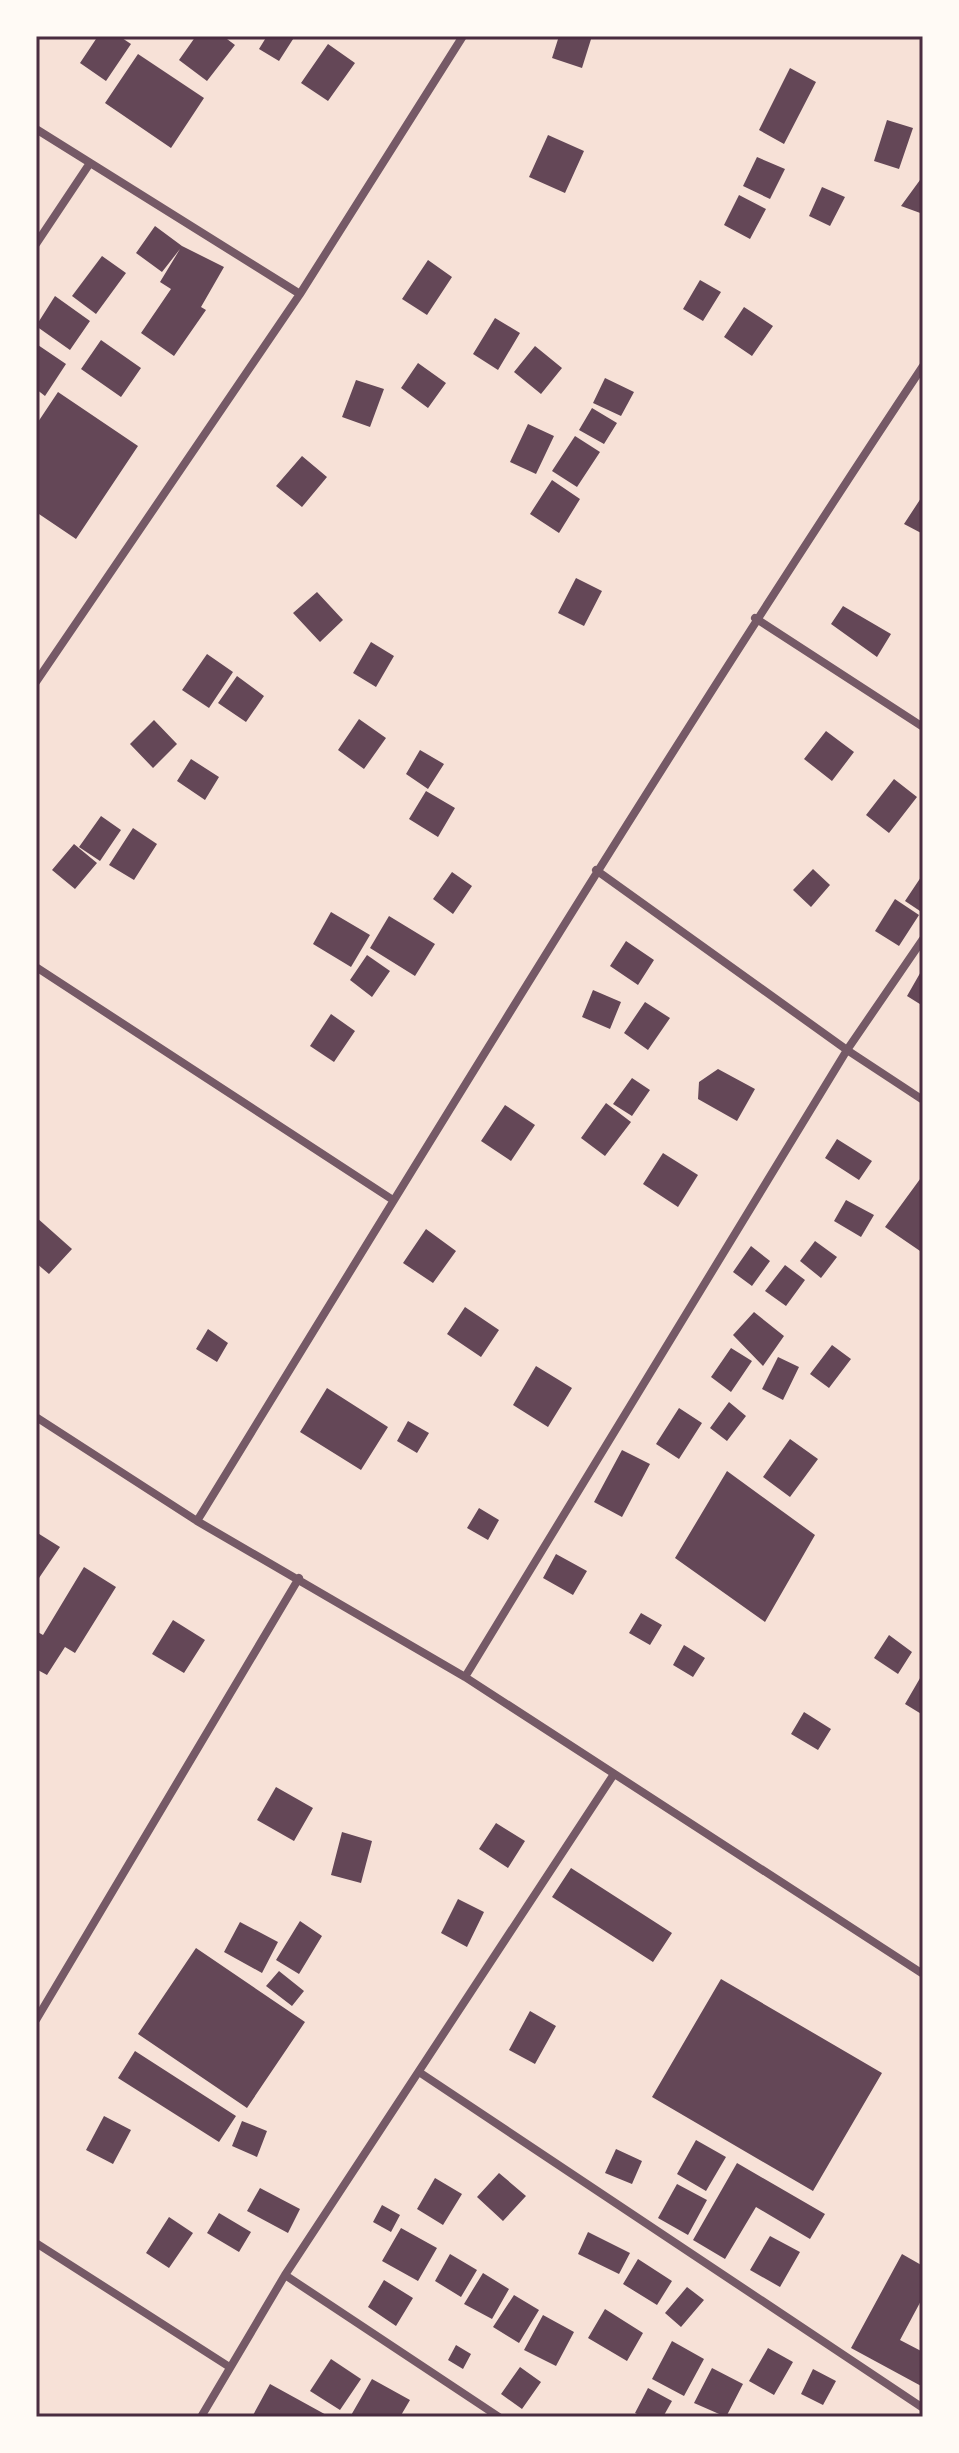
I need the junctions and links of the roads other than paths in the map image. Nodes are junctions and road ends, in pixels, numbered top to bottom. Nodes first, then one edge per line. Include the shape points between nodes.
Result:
1 (463, 36) edge
2 (36, 129) edge
3 (90, 163) junction
4 (36, 244) edge
5 (300, 294) junction
6 (923, 366) edge
7 (755, 618) junction
8 (36, 682) edge
9 (923, 727) edge
10 (596, 870) junction
11 (923, 939) edge
12 (36, 967) edge
13 (847, 1050) junction
14 (923, 1100) edge
15 (393, 1200) junction
16 (36, 1417) edge
17 (197, 1521) junction
18 (299, 1578) junction
19 (465, 1677) junction
20 (614, 1774) junction
21 (923, 1974) edge
22 (36, 2020) edge
23 (419, 2072) junction
24 (36, 2243) edge
25 (285, 2275) junction
26 (228, 2366) junction
27 (923, 2408) edge
28 (201, 2417) edge
29 (499, 2417) edge

1 - 5 street
2 - 3 street
3 - 4 street
3 - 5 street
5 - 8 street
6 - 7 street
7 - 9 street
7 - 10 street
10 - 13 street
10 - 15 street
11 - 13 street
12 - 15 street
13 - 14 street
13 - 19 street
15 - 17 street
16 - 17 street
17 - 18 street
18 - 19 street
18 - 22 street
19 - 20 street
20 - 21 street
20 - 23 street
23 - 25 street
23 - 27 street
24 - 26 street
25 - 26 street
25 - 29 street
26 - 28 street

